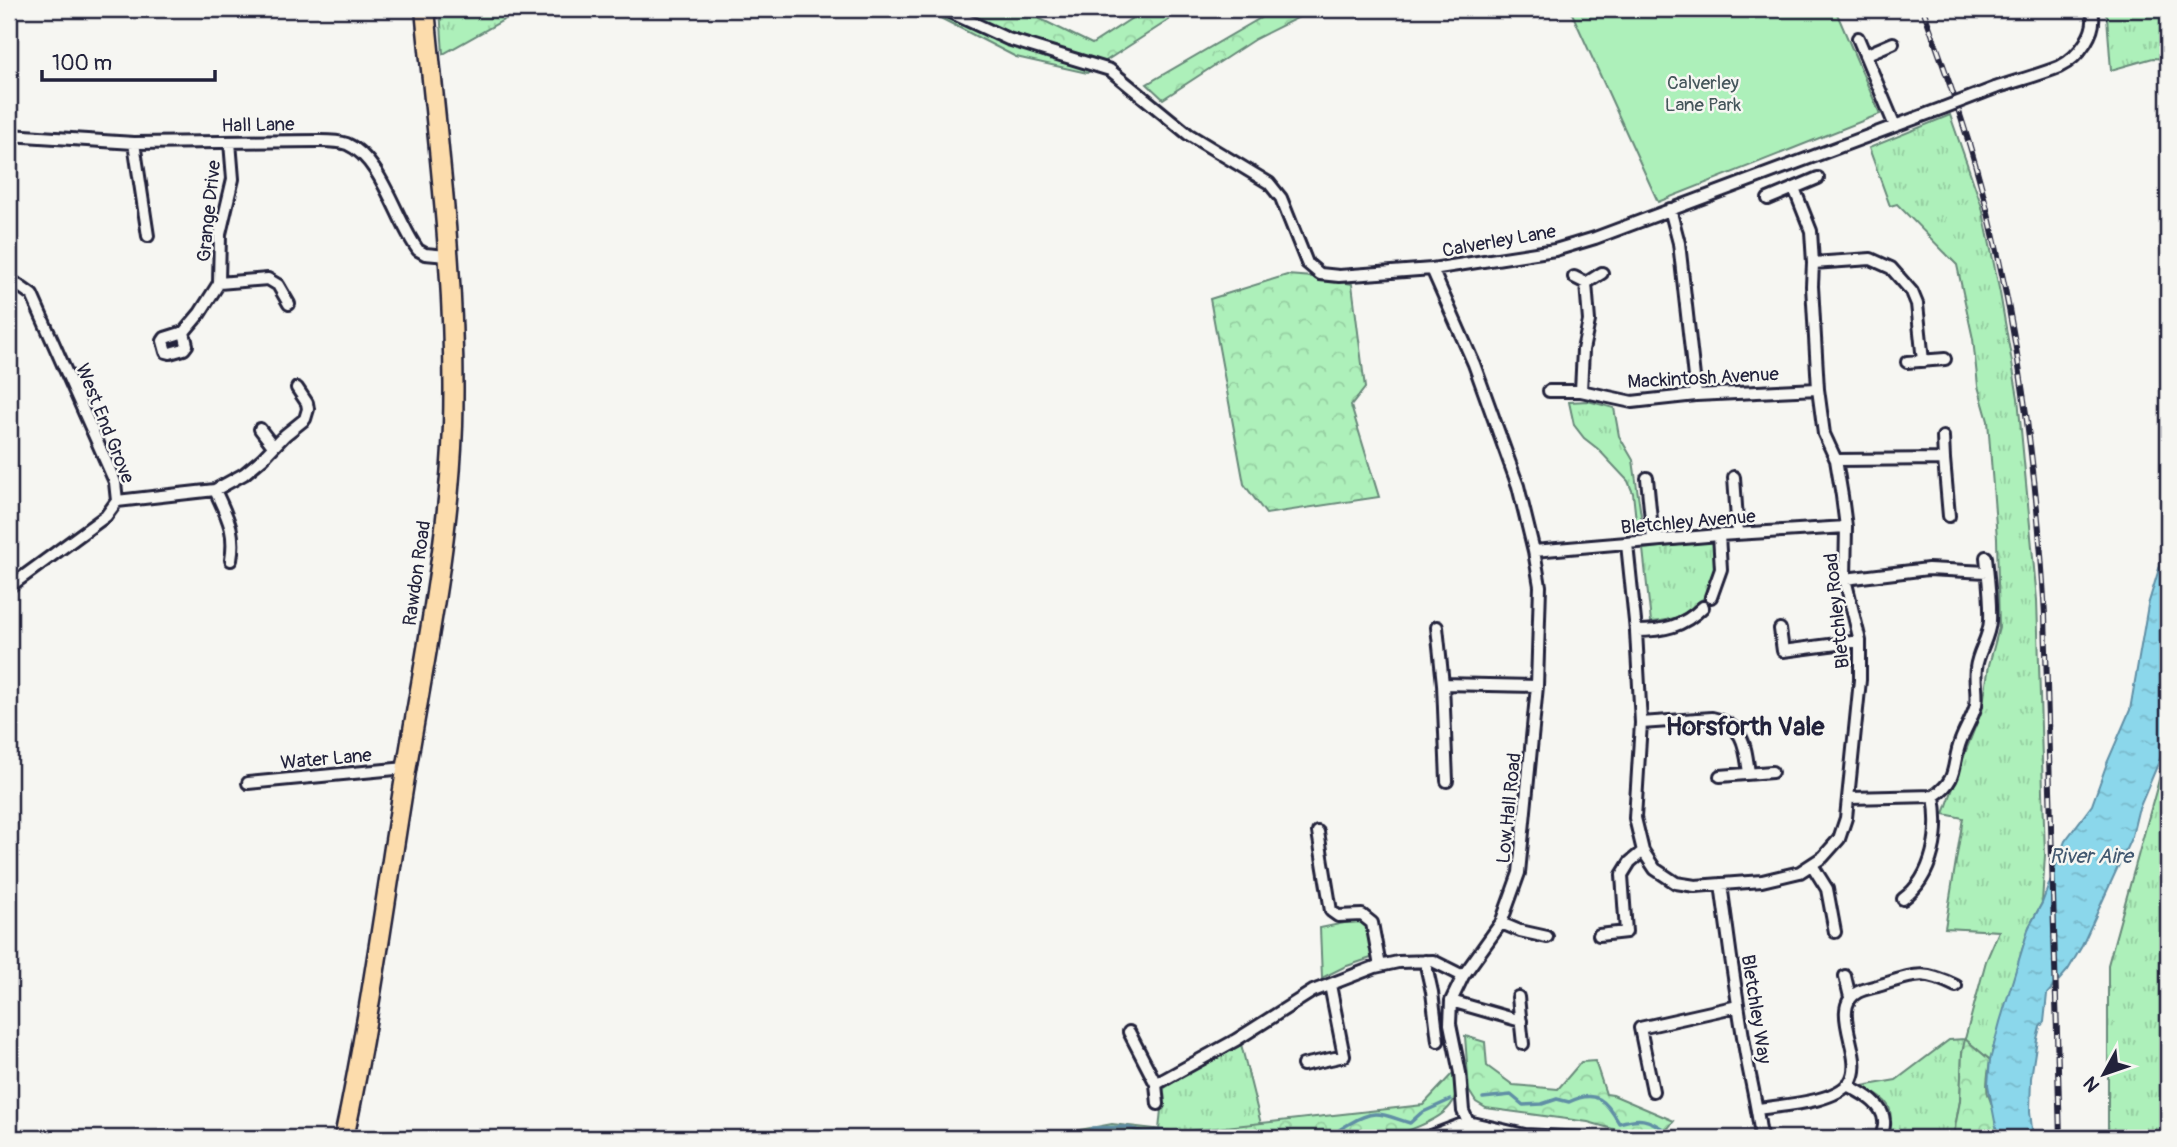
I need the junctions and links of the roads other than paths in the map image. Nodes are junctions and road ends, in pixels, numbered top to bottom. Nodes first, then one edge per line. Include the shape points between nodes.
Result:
1 (425, 9) edge
2 (943, 9) edge
3 (2091, 9) edge
4 (1858, 38) dead end
5 (1893, 43) dead end
6 (1865, 55) junction
7 (1895, 126) junction
8 (9, 135) edge
9 (134, 142) junction
10 (230, 142) junction
11 (1818, 178) dead end
12 (1794, 188) junction
13 (1768, 199) dead end
14 (1670, 209) junction
15 (148, 236) dead end
16 (447, 256) junction
17 (1813, 263) junction
18 (1432, 270) junction
19 (1602, 273) dead end
20 (1574, 278) dead end
21 (219, 283) junction
22 (1586, 283) junction
23 (9, 284) edge
24 (289, 304) dead end
25 (184, 332) dead end
26 (1945, 359) dead end
27 (1923, 361) junction
28 (1907, 362) dead end
29 (297, 388) dead end
30 (1818, 389) junction
31 (1549, 391) dead end
32 (1581, 391) junction
33 (1696, 395) junction
34 (260, 429) dead end
35 (1943, 437) dead end
36 (273, 446) junction
37 (1944, 459) junction
38 (1836, 460) junction
39 (1734, 477) dead end
40 (1647, 478) dead end
41 (215, 490) junction
42 (117, 500) junction
43 (1949, 516) dead end
44 (1846, 527) junction
45 (1738, 534) junction
46 (1719, 535) junction
47 (1653, 540) junction
48 (1628, 544) junction
49 (1534, 551) junction
50 (1986, 557) dead end
51 (231, 560) dead end
52 (1987, 572) junction
53 (1846, 579) junction
54 (9, 587) edge
55 (1711, 597) dead end
56 (1703, 607) dead end
57 (1437, 627) dead end
58 (1780, 629) dead end
59 (1636, 631) junction
60 (1860, 640) junction
61 (1443, 684) junction
62 (1537, 686) junction
63 (1641, 723) junction
64 (407, 768) junction
65 (1772, 772) dead end
66 (1749, 773) junction
67 (1720, 775) dead end
68 (1447, 781) dead end
69 (248, 783) dead end
70 (1934, 796) junction
71 (1849, 798) junction
72 (1318, 832) dead end
73 (1643, 851) junction
74 (1812, 865) junction
75 (1721, 884) junction
76 (1903, 899) dead end
77 (1502, 923) junction
78 (1835, 932) dead end
79 (1599, 935) dead end
80 (1546, 937) dead end
81 (1425, 961) junction
82 (1380, 966) junction
83 (1463, 975) junction
84 (1845, 976) dead end
85 (1330, 985) junction
86 (1956, 986) dead end
87 (1518, 997) dead end
88 (1850, 997) junction
89 (1451, 1000) junction
90 (1738, 1006) junction
91 (1521, 1021) junction
92 (1129, 1032) dead end
93 (1438, 1041) dead end
94 (1523, 1044) dead end
95 (1303, 1065) dead end
96 (1156, 1084) junction
97 (1847, 1085) junction
98 (1653, 1091) dead end
99 (1158, 1104) dead end
100 (1758, 1109) junction
101 (1468, 1122) junction
102 (344, 1138) edge
103 (1426, 1138) edge
104 (1475, 1138) edge
105 (1583, 1138) edge
106 (1761, 1138) edge
107 (1881, 1138) edge

1 - 16 main road, Rawdon Road
2 - 18 street, Calverley Lane via 1007,39 1110,70 1188,134 1269,183 1281,198 1307,263 1320,274
3 - 7 street, Calverley Lane, bridge via 2090,39 2062,65
4 - 6 street
5 - 6 street
6 - 7 street
7 - 14 street, Calverley Lane
8 - 9 street, Hall Lane
9 - 10 street, Hall Lane
9 - 15 street
10 - 16 street, Hall Lane via 336,141 351,146 370,165 418,250
10 - 21 street, Grange Drive via 233,179 220,234
11 - 12 street
12 - 13 street
12 - 17 street, Bletchley Road via 1811,231
14 - 18 street, Calverley Lane via 1555,250
14 - 33 street via 1679,243
16 - 64 main road, Rawdon Road via 453,377 450,470
17 - 27 street via 1871,260 1891,268 1917,304
17 - 30 street, Bletchley Road
18 - 49 street, Low Hall Road via 1474,363 1518,486
19 - 22 street
20 - 22 street
21 - 24 street, Grange Drive via 268,279 278,285
21 - 25 street
22 - 32 street via 1589,321
23 - 42 street, West End Grove via 32,295 115,482
26 - 27 street
27 - 28 street
29 - 36 street via 307,403 307,415
30 - 33 street, Mackintosh Avenue
30 - 38 street, Bletchley Road via 1824,434
31 - 32 street, Mackintosh Avenue
32 - 33 street, Mackintosh Avenue via 1632,402
34 - 36 street
35 - 37 street
36 - 41 street via 244,474
37 - 38 street
37 - 43 street
38 - 44 street, Bletchley Road
39 - 45 street
40 - 47 street
41 - 42 street
41 - 51 street via 233,531
42 - 54 street, West End Grove via 106,516
44 - 45 street, Bletchley Avenue
44 - 53 street, Bletchley Road
45 - 46 street, Bletchley Avenue
46 - 47 street, Bletchley Avenue
46 - 55 street via 1721,569
47 - 48 street, Bletchley Avenue
48 - 49 street, Bletchley Avenue
48 - 59 street, Bletchley Road
49 - 62 street, Low Hall Road via 1540,586
50 - 52 street
52 - 53 street via 1928,569
52 - 70 street via 1990,622 1976,667 1976,702 1959,745 1956,768
53 - 60 street, Bletchley Road
56 - 59 street via 1669,629
57 - 61 street
58 - 60 street via 1783,651
59 - 63 street, Bletchley Road
60 - 71 street, Bletchley Road
61 - 62 street
61 - 68 street
62 - 77 street, Low Hall Road via 1519,873
63 - 66 street via 1721,720 1741,736
63 - 73 street, Bletchley Road via 1635,818
64 - 69 street, Water Lane
64 - 102 main road, Rawdon Road
65 - 66 street
66 - 67 street
70 - 71 street
70 - 76 street via 1930,861 1924,876
71 - 74 street, Bletchley Road via 1839,839
72 - 82 street via 1331,911 1338,916 1363,915 1372,923
73 - 75 street, Bletchley Road via 1655,869 1676,883
73 - 79 street via 1622,875 1626,932
74 - 75 street, Bletchley Road via 1762,881
74 - 78 street via 1827,889
75 - 90 street, Bletchley Way
77 - 80 street
77 - 83 street, Low Hall Road
81 - 82 street
81 - 83 street
81 - 93 street
82 - 85 street
83 - 89 street, Low Hall Road
84 - 88 street
85 - 95 street via 1344,1056
85 - 96 street
86 - 88 street via 1920,975
87 - 91 street
88 - 97 street via 1845,1012 1855,1071
89 - 91 street
89 - 101 street, Low Hall Road via 1450,1024
90 - 98 street via 1640,1028
90 - 100 street, Bletchley Way
91 - 94 street
92 - 96 street
96 - 99 street
97 - 100 street via 1832,1096
97 - 107 street via 1881,1111
100 - 106 street, Bletchley Way
101 - 103 street
101 - 104 street, Low Hall Road
101 - 105 street via 1525,1135

